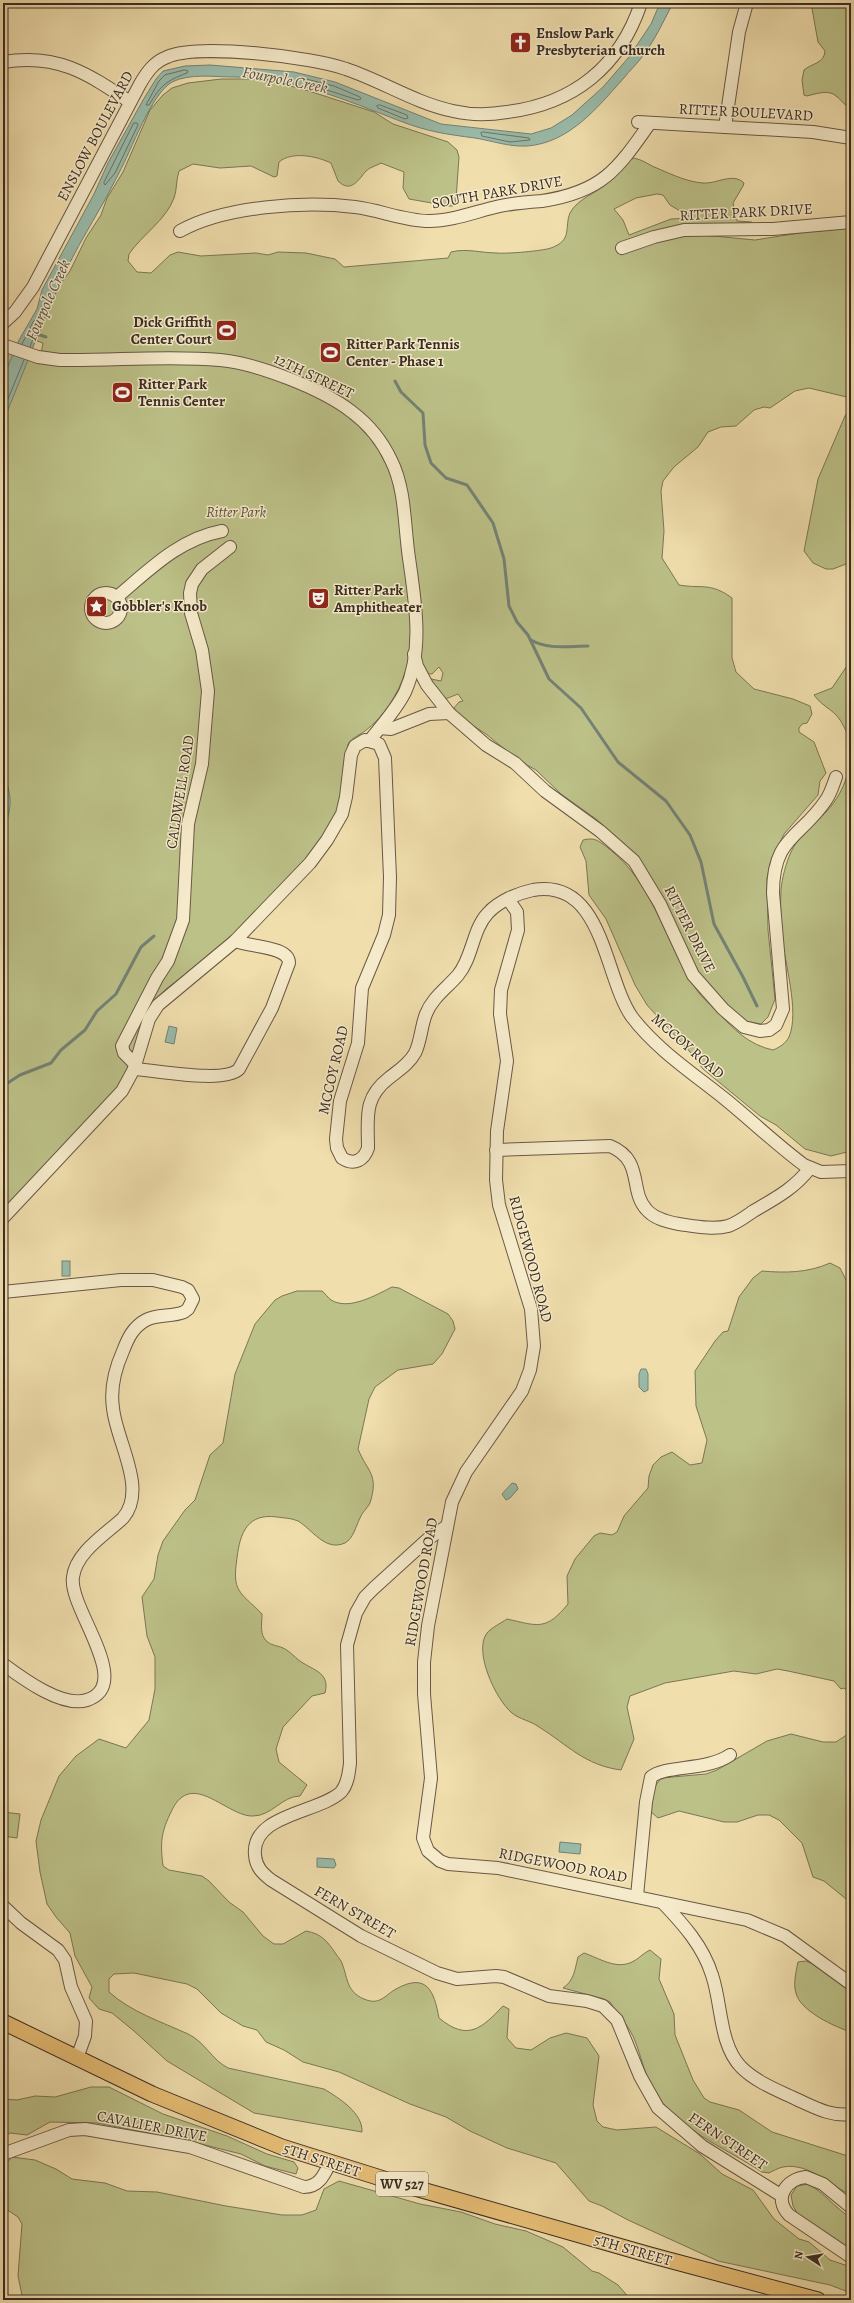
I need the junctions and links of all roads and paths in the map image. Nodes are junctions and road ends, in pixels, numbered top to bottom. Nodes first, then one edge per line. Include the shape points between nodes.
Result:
1 (641, 3) edge
2 (747, 3) edge
3 (3, 62) edge
4 (130, 102) junction
5 (644, 122) joint
6 (725, 127) junction
7 (851, 138) edge
8 (851, 222) edge
9 (180, 231) dead end
10 (622, 248) dead end
11 (3, 323) edge
12 (5, 346) edge
13 (222, 532) dead end
14 (230, 547) dead end
15 (117, 597) dead end
16 (414, 654) junction
17 (449, 713) junction
18 (380, 728) junction
19 (370, 740) junction
20 (836, 777) dead end
21 (508, 899) junction
22 (235, 941) junction
23 (135, 1067) junction
24 (496, 1150) junction
25 (810, 1168) junction
26 (851, 1171) edge
27 (3, 1218) edge
28 (3, 1292) edge
29 (447, 1526) junction
30 (3, 1664) edge
31 (730, 1755) dead end
32 (637, 1896) junction
33 (663, 1903) junction
34 (3, 1906) edge
35 (851, 1984) edge
36 (3, 2022) edge
37 (77, 2058) junction
38 (851, 2114) edge
39 (3, 2154) edge
40 (330, 2163) junction
41 (782, 2196) junction
42 (851, 2207) edge
43 (851, 2257) edge
44 (818, 2300) edge

1 - 4 street, ENSLOW BOULEVARD via 624,41 601,71 570,94 553,102 517,111 486,114 453,112 328,63 208,51 178,53 156,63
2 - 6 street via 739,32
3 - 4 street via 32,59 63,64 85,73
4 - 11 street, ENSLOW BOULEVARD via 33,287 15,312
5 - 6 street, RITTER BOULEVARD
5 - 9 street, SOUTH PARK DRIVE via 612,173 586,190 568,196 501,206 430,221 356,207 290,206 227,215 198,222
6 - 7 street, RITTER BOULEVARD via 820,132
8 - 10 street, RITTER PARK DRIVE via 773,229 684,230
12 - 16 street, 12TH STREET via 38,357 60,360 222,360 283,377 350,410 376,436 397,475 404,507 414,587
13 - 15 street via 198,537 185,543
14 - 23 street, CALDWELL ROAD via 202,569 192,584 190,593 191,613 202,650 208,684 204,745 188,824 185,906 179,935 168,961 122,1046
16 - 17 street, RITTER DRIVE via 427,685
16 - 18 street, 12TH STREET via 405,691
17 - 18 street via 429,714 391,729
17 - 20 street, RITTER DRIVE via 486,745 515,763 545,791 630,856 649,884 698,983 744,1027 755,1031 769,1030 776,1025 783,1009 773,893 778,862 787,841 826,800
18 - 19 street, 12TH STREET
19 - 21 street, MCCOY ROAD via 380,744 385,758 390,903 384,935 362,988 358,1043 340,1101 337,1148 345,1160 358,1161 366,1153 368,1113 375,1091 411,1058 418,1044 429,1006 464,966 482,921 494,907
19 - 22 street via 358,743 352,750 344,806 327,840 291,883
21 - 24 street, RIDGEWOOD ROAD via 517,912 518,930 501,990 500,1014 507,1061
21 - 25 street, MCCOY ROAD via 528,892 550,889 564,893 576,901 587,913 599,934 625,1005 639,1025 670,1054
22 - 23 street via 158,1005 149,1019
22 - 23 street via 252,947 283,951 289,959 272,1008 239,1069 230,1075 211,1077
23 - 27 street via 127,1084 115,1099
24 - 25 street via 610,1146 621,1152 629,1162 642,1203 651,1214 667,1221 698,1226 721,1227 734,1223 789,1191
24 - 29 street, RIDGEWOOD ROAD via 499,1205 531,1309 534,1346 530,1370 522,1391 460,1481
25 - 26 street, MCCOY ROAD via 831,1173
28 - 30 street via 138,1279 182,1287 192,1294 193,1299 184,1312 152,1317 138,1324 128,1338 113,1382 114,1419 131,1478 133,1499 123,1518 85,1553 73,1578 76,1598 105,1668 105,1681 101,1689 88,1699 73,1701 36,1687
29 - 32 street, RIDGEWOOD ROAD via 428,1626 424,1662 424,1694 431,1766 431,1788 423,1828 424,1845 434,1857 448,1864 498,1868
29 - 41 street, FERN STREET via 428,1539 387,1576 360,1606 347,1644 350,1763 348,1778 342,1790 334,1797 285,1818 261,1834 254,1851 259,1870 361,1936 437,1973 457,1979 504,1977 549,1996 587,2001 603,2006 617,2020 643,2083 658,2108 702,2146
31 - 32 street via 710,1765 663,1772 651,1777 646,1802
32 - 33 street, RIDGEWOOD ROAD
33 - 35 street, RIDGEWOOD ROAD via 719,1913 766,1927 797,1944
33 - 38 street via 682,1924 706,1960 718,1995 727,2041 740,2066 771,2087 821,2111
34 - 37 street via 21,1923 58,1950 65,1960 71,1987 86,2021 85,2036
36 - 37 main road, 5TH STREET / WV 527
37 - 40 main road, 5TH STREET / WV 527 via 220,2123
39 - 40 street, CAVALIER DRIVE via 56,2134 80,2129 190,2147 304,2187 318,2183
40 - 44 main road, 5TH STREET / WV 527
41 - 42 street via 790,2183 806,2177 823,2184
41 - 43 street via 782,2206 789,2215

